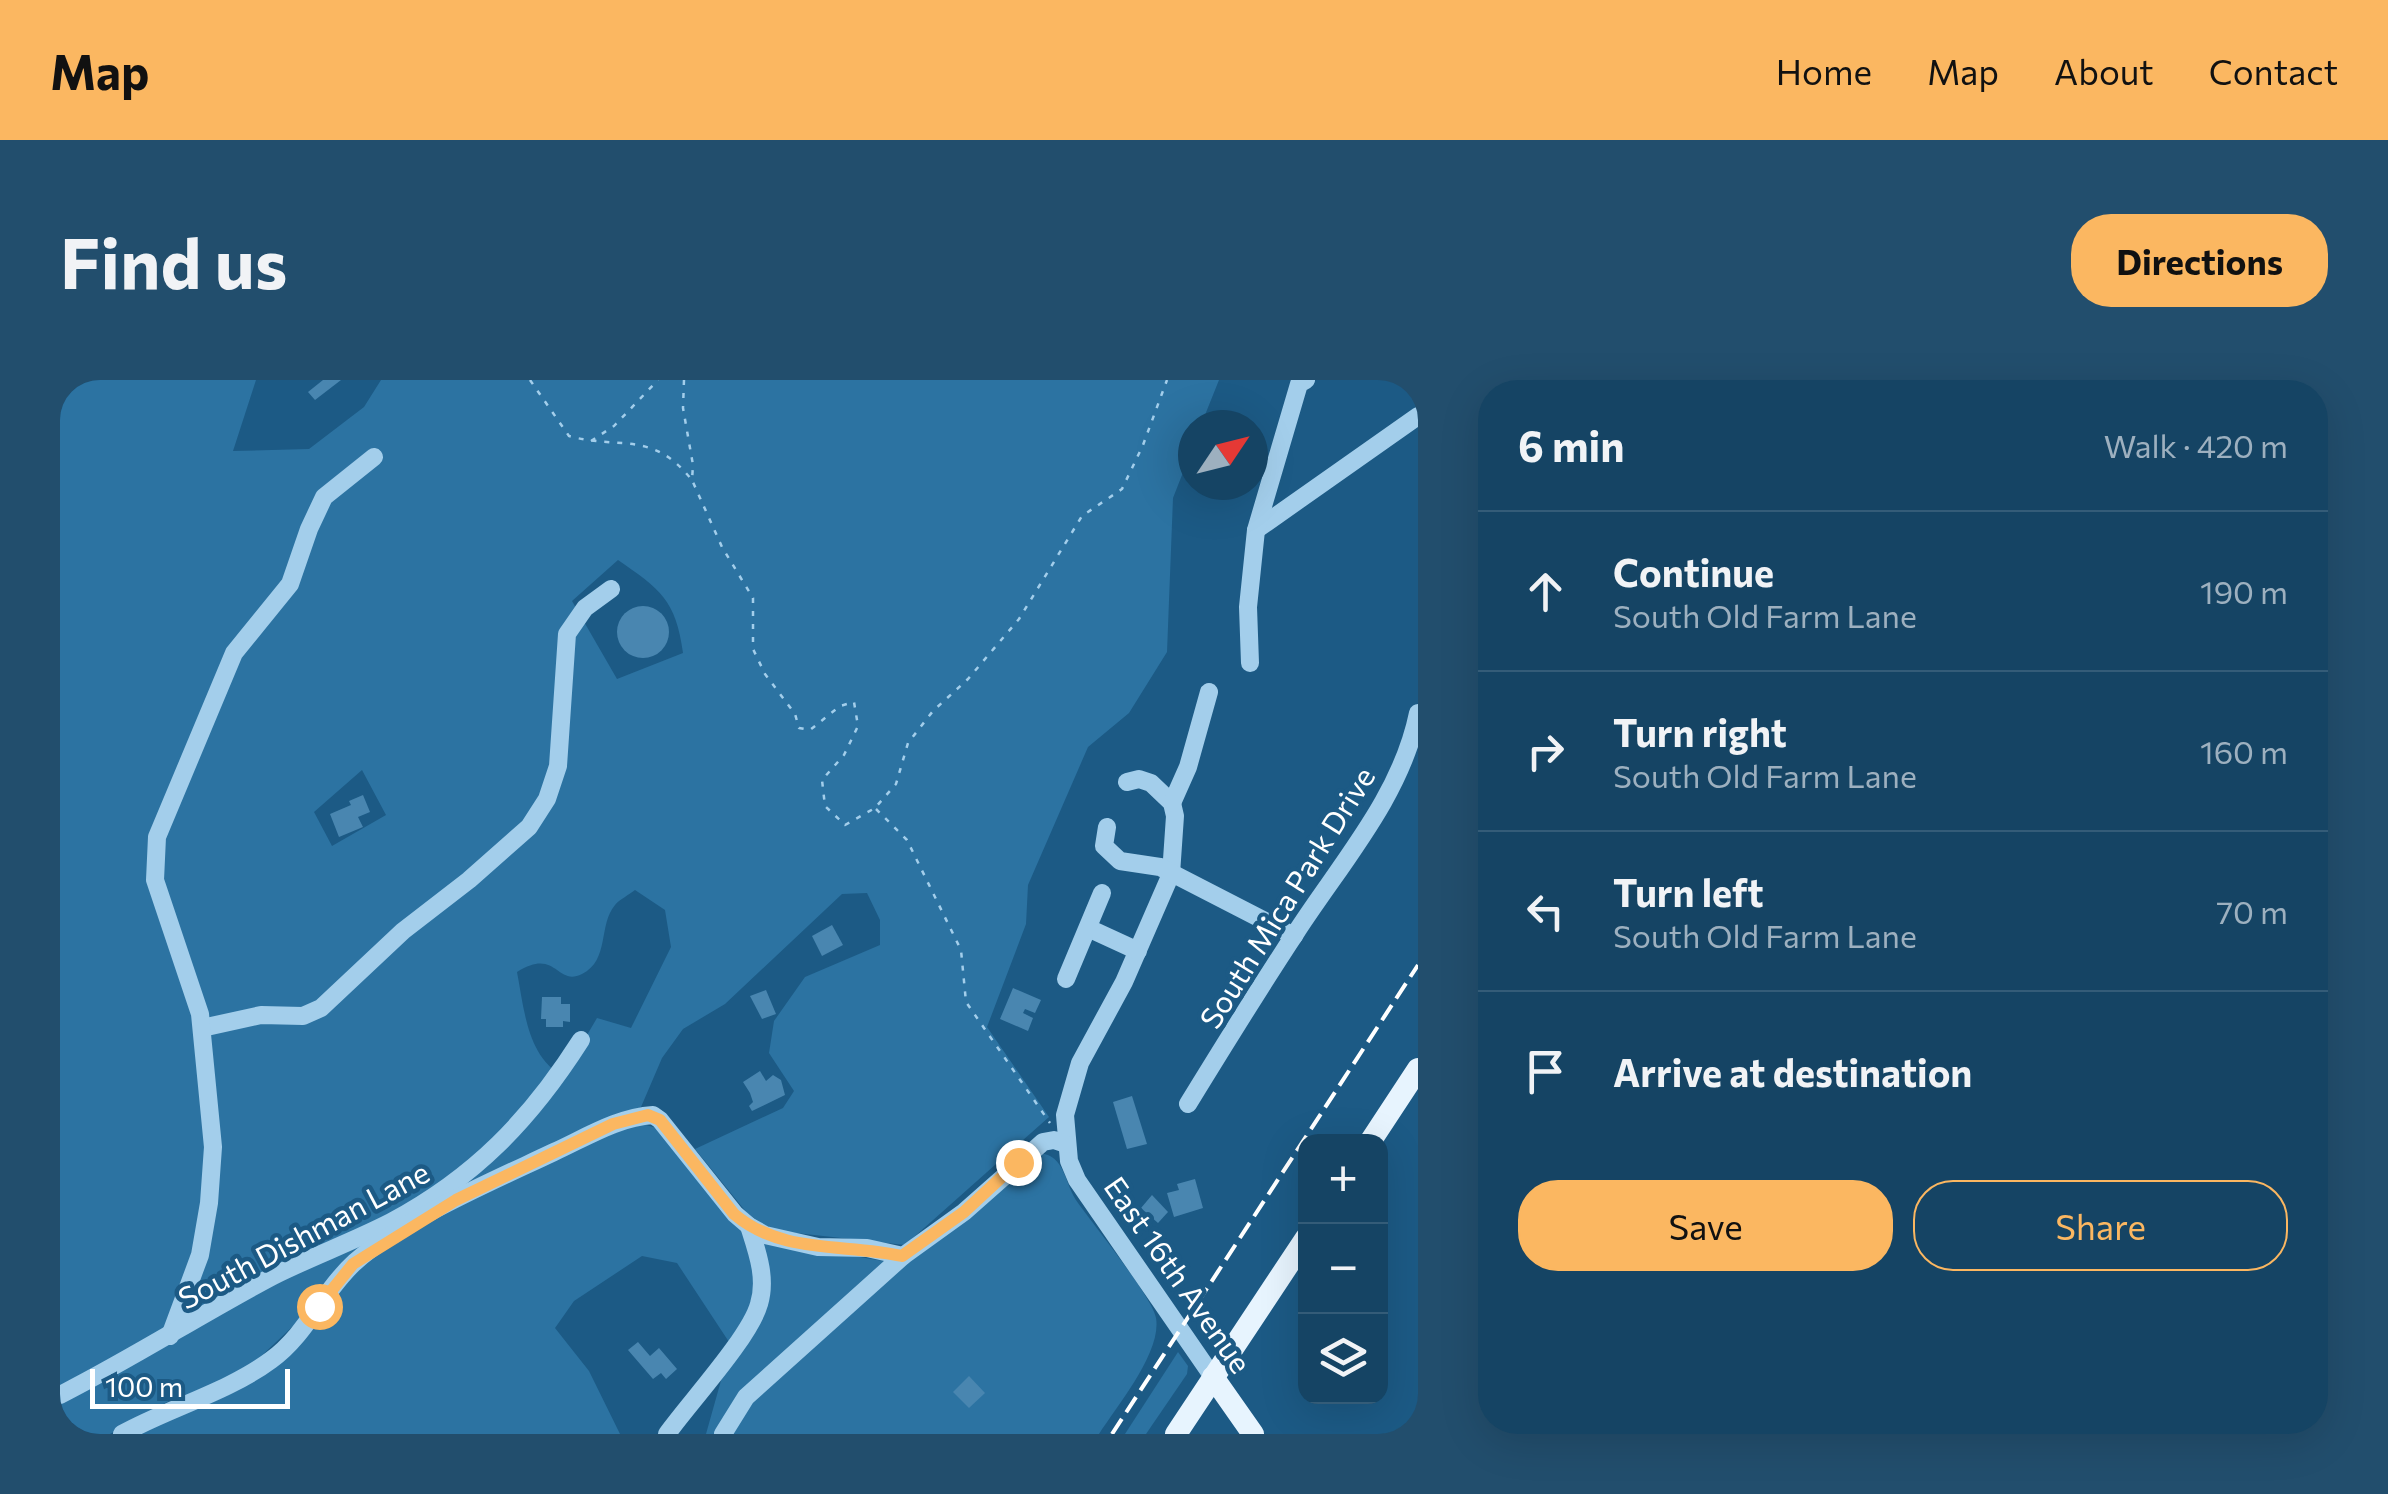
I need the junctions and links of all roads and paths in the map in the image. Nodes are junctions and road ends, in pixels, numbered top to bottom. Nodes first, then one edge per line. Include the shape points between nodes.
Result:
1 (530, 380) edge
2 (658, 380) edge
3 (684, 380) edge
4 (1167, 380) edge
5 (1306, 380) edge
6 (1418, 416) edge
7 (590, 442) junction
8 (374, 457) dead end
9 (692, 480) junction
10 (1256, 530) junction
11 (611, 590) dead end
12 (1250, 663) dead end
13 (1209, 692) dead end
14 (1418, 713) edge
15 (1128, 782) dead end
16 (1172, 803) junction
17 (874, 808) junction
18 (1107, 827) dead end
19 (1171, 874) junction
20 (1102, 893) dead end
21 (1088, 928) junction
22 (1294, 936) junction
23 (1138, 950) junction
24 (1066, 979) dead end
25 (202, 1028) junction
26 (581, 1040) dead end
27 (1418, 1070) edge
28 (1188, 1104) dead end
29 (1375, 1134) edge
30 (1066, 1144) junction
31 (749, 1226) junction
32 (1298, 1250) edge
33 (902, 1256) junction
34 (170, 1336) junction
35 (1213, 1377) junction
36 (60, 1395) edge
37 (122, 1434) edge
38 (667, 1434) edge
39 (723, 1434) edge
40 (1176, 1434) edge
41 (1253, 1434) edge

1 - 7 path via 569,436
2 - 7 path
3 - 9 path
4 - 17 path via 1122,489 1082,516 1019,618 908,744 896,784
5 - 10 street via 1299,384
6 - 10 street
7 - 9 path via 644,444
8 - 25 street via 324,498 290,584 234,653 157,837 155,880
9 - 17 path via 752,598 754,648 765,674 799,728 810,730 854,702 858,726 822,780 825,806 845,825
10 - 12 street
11 - 25 street via 584,608 566,634 558,766 529,828 402,931 321,1008
13 - 16 street
14 - 22 street, South Mica Park Drive via 1390,792
15 - 16 street via 1145,781
16 - 19 street
17 - 30 path via 908,840 945,916 961,950 966,1002
18 - 19 street via 1104,846 1112,856
19 - 22 street
19 - 23 street
20 - 21 street
21 - 23 street
21 - 24 street
22 - 28 street, South Mica Park Drive
23 - 30 street via 1080,1063 1065,1114
25 - 34 street via 211,1110 209,1203 200,1255
26 - 34 street, South Dishman Lane via 540,1102 451,1186
27 - 29 main road
30 - 33 street via 1042,1142 964,1212
30 - 35 street, East 16th Avenue via 1077,1180
31 - 33 street via 818,1248
31 - 37 street via 656,1117 613,1124 471,1192 371,1250 271,1360
31 - 38 street via 760,1262 760,1303 750,1326
32 - 35 main road
33 - 39 street via 746,1397
34 - 36 street, South Dishman Lane
35 - 40 main road
35 - 41 main road, East 16th Avenue

